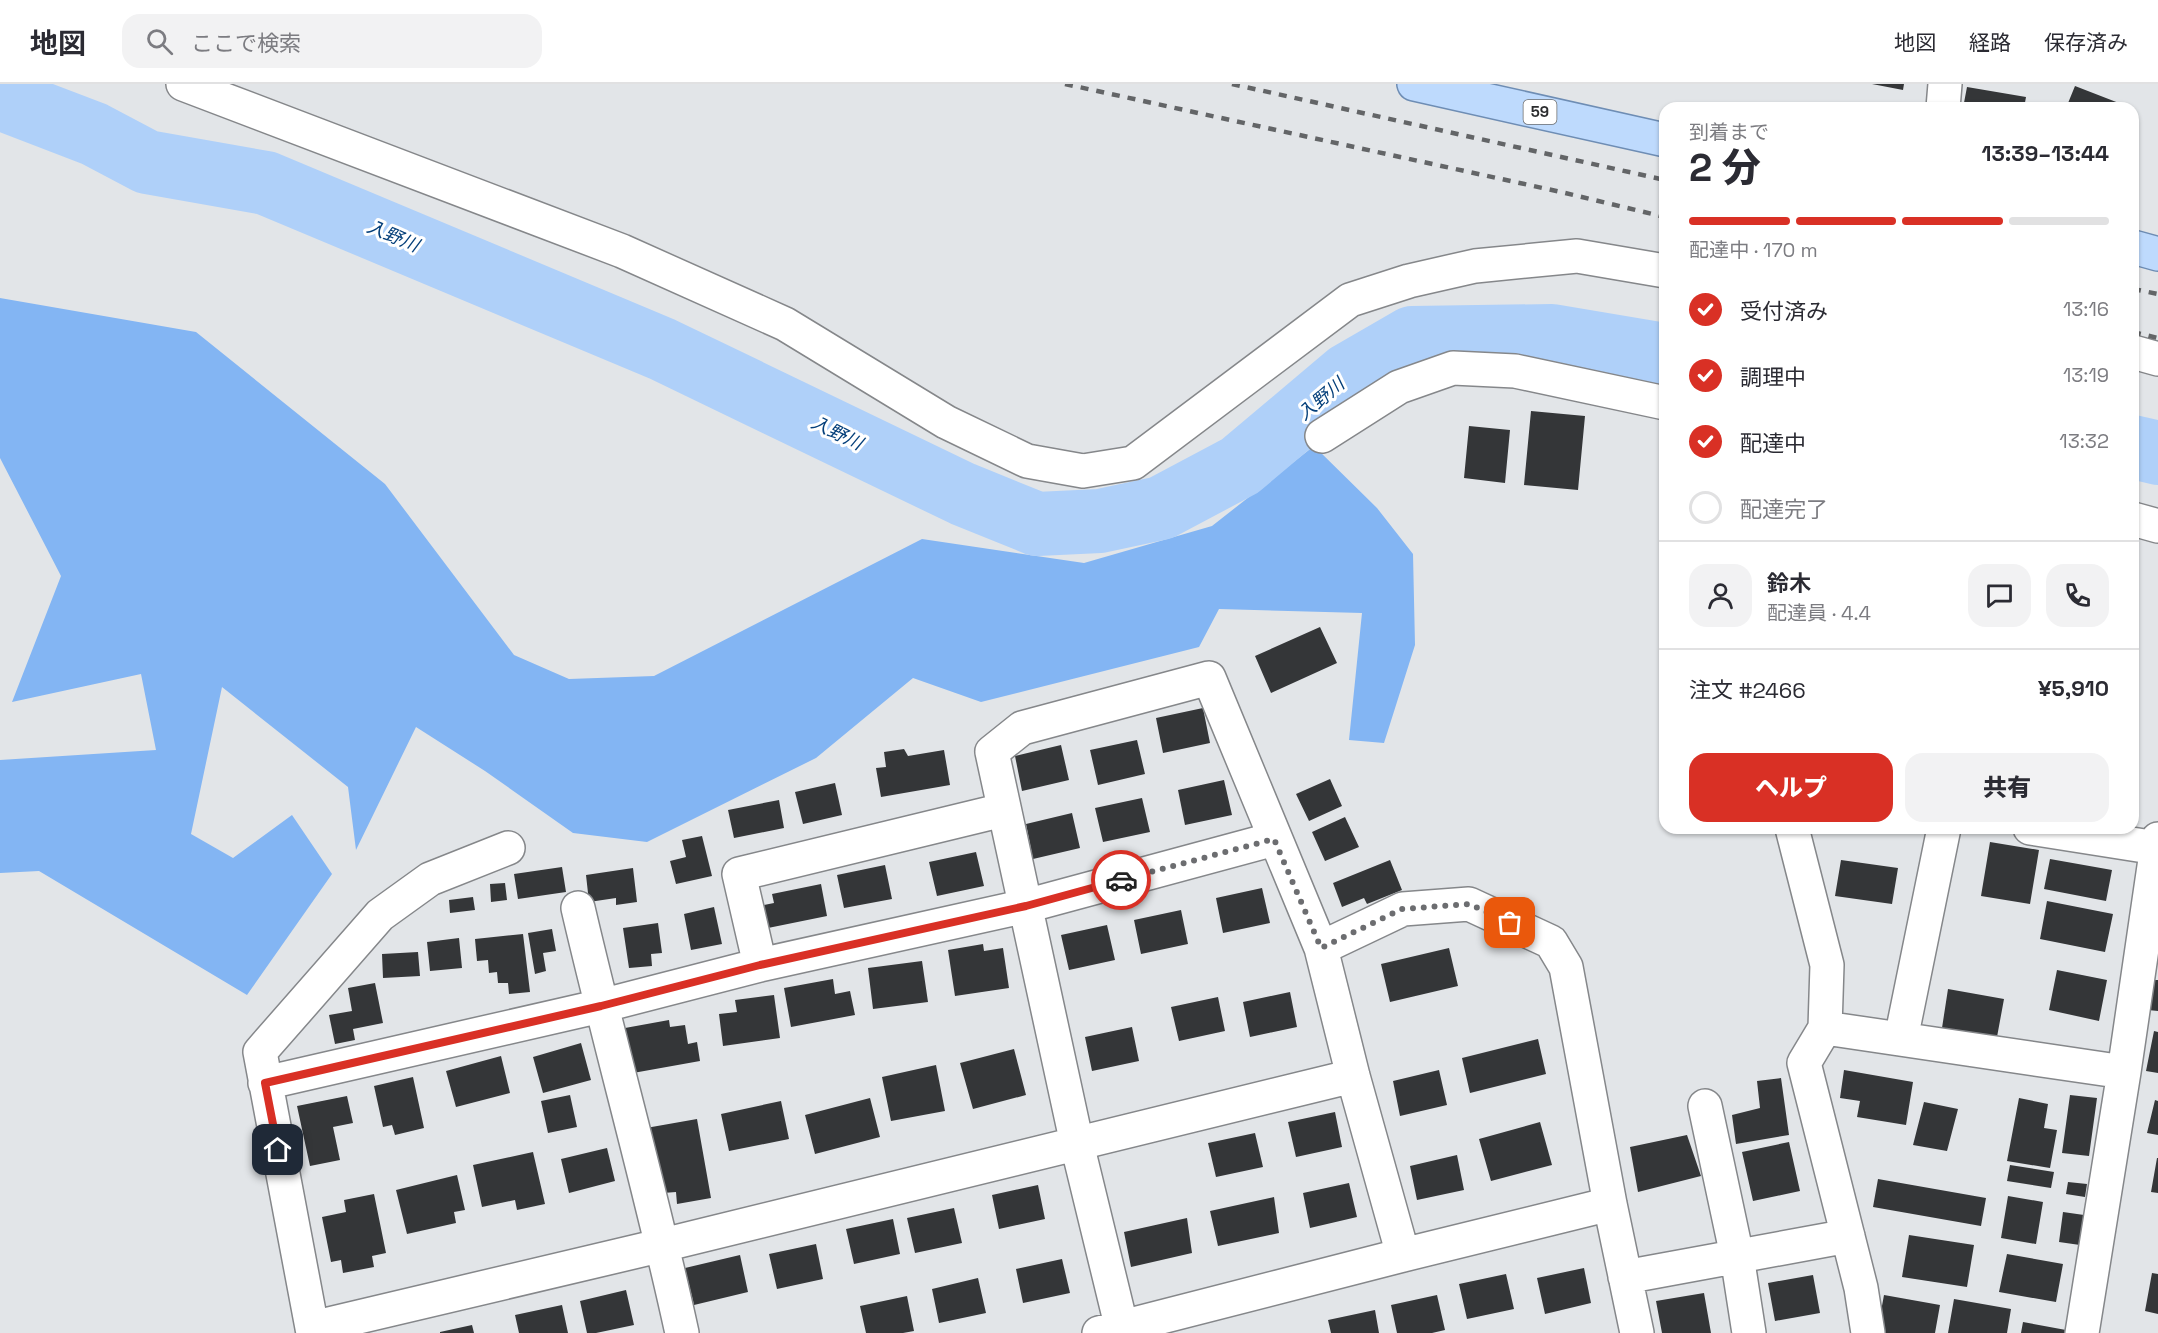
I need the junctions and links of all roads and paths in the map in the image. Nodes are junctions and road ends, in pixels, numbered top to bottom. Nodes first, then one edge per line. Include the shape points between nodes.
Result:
1 (183, 84) edge
2 (1414, 84) edge
3 (1945, 84) edge
4 (1944, 102) edge
5 (1659, 139) edge
6 (2139, 249) edge
7 (2158, 254) edge
8 (1659, 270) edge
9 (2139, 354) edge
10 (2158, 359) edge
11 (1659, 402) edge
12 (1322, 436) dead end
13 (2139, 521) edge
14 (2158, 526) edge
15 (1003, 810) junction
16 (1794, 834) edge
17 (1943, 834) edge
18 (2081, 834) edge
19 (1274, 839) junction
20 (2157, 843) edge
21 (508, 848) dead end
22 (1026, 906) junction
23 (578, 908) dead end
24 (1321, 948) junction
25 (760, 965) junction
26 (601, 1006) junction
27 (1825, 1028) junction
28 (1901, 1039) junction
29 (2124, 1072) junction
30 (1353, 1076) junction
31 (265, 1083) junction
32 (1705, 1106) dead end
33 (1077, 1144) junction
34 (1610, 1204) junction
35 (1848, 1236) junction
36 (663, 1245) junction
37 (1403, 1254) junction
38 (1737, 1256) junction
39 (1625, 1277) junction
40 (313, 1331) edge
41 (1115, 1331) edge
42 (682, 1333) edge
43 (1637, 1333) edge
44 (1749, 1333) edge
45 (1868, 1333) edge
46 (2082, 1333) edge

1 - 8 street via 622,251 785,324 946,422 1027,461 1083,471 1133,463 1350,300 1475,266 1577,256
2 - 5 main road, 59
3 - 4 street
6 - 7 main road
9 - 10 street
11 - 12 street via 1515,370 1453,368 1400,387
13 - 14 street
15 - 19 street via 992,752 1022,728 1209,678
15 - 22 street
15 - 25 street via 739,874
16 - 27 street via 1827,964
17 - 28 street
18 - 20 street
19 - 22 street
19 - 24 street
20 - 29 street
21 - 31 street via 430,879 380,915 260,1052
22 - 25 street
22 - 33 street
23 - 26 street
24 - 30 street
24 - 34 street via 1402,909 1469,904 1551,942 1566,967
25 - 26 street
26 - 31 street
26 - 36 street
27 - 28 street
27 - 35 street via 1804,1063
28 - 29 street
29 - 46 street
30 - 33 street
30 - 37 street
31 - 40 street
32 - 38 street
33 - 36 street
33 - 41 street
34 - 37 street
34 - 39 street
35 - 38 street
35 - 45 street
36 - 40 street
36 - 42 street
37 - 41 street
38 - 39 street
38 - 44 street
39 - 43 street

